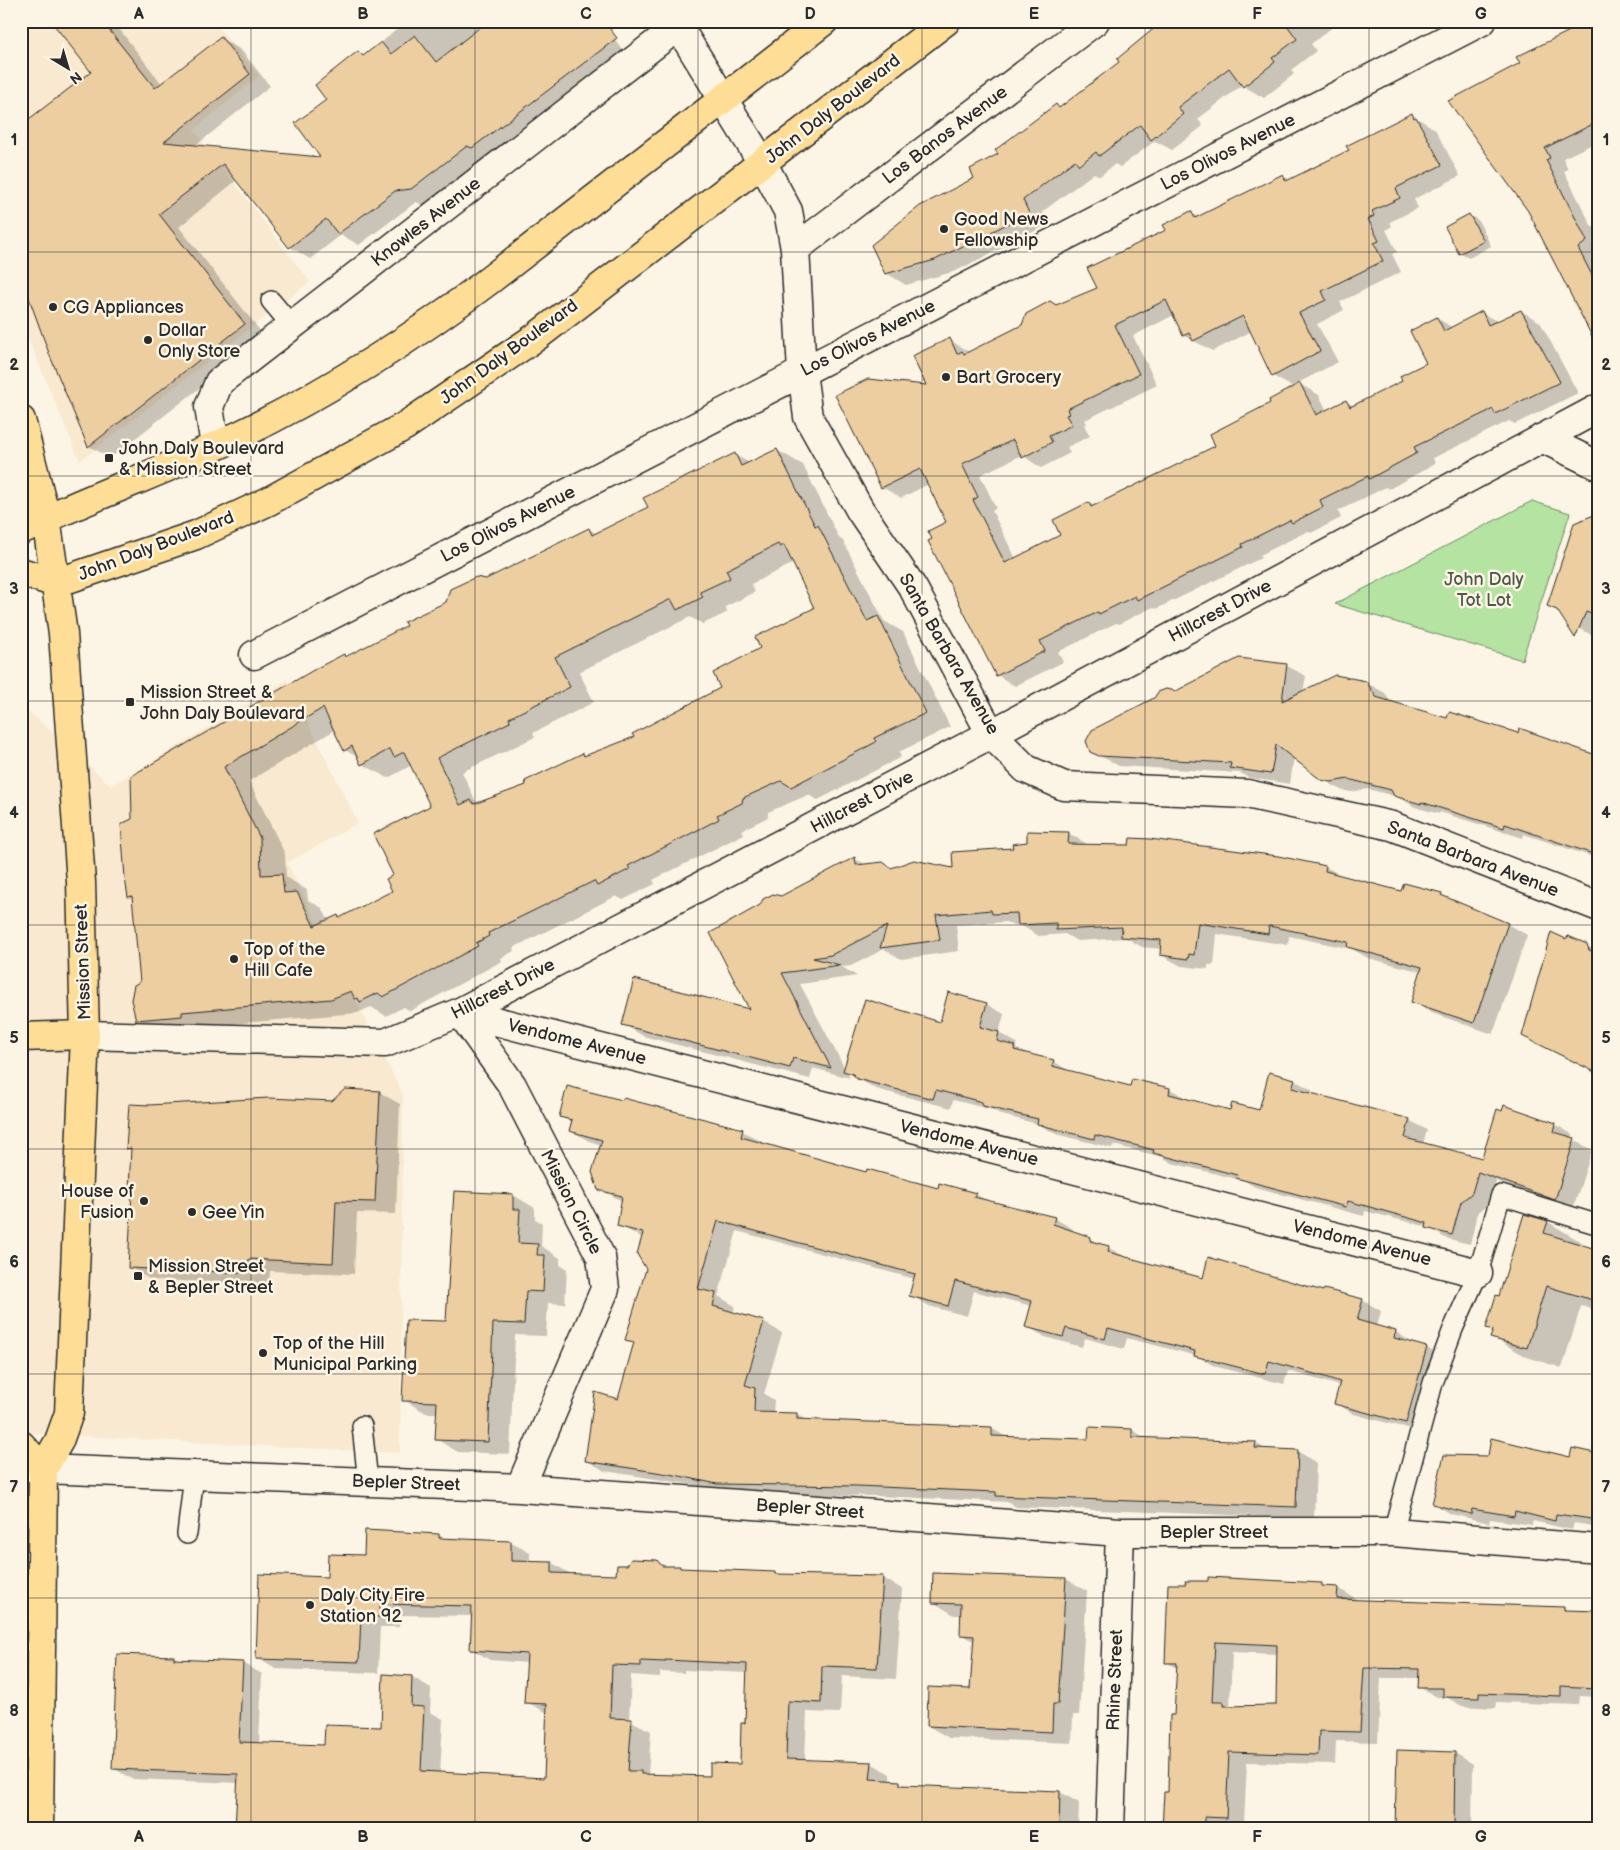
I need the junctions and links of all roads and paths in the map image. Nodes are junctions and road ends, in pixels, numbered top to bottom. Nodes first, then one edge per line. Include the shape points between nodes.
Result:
1 (824, 21) edge
2 (946, 21) edge
3 (1095, 21) edge
4 (1482, 21) edge
5 (680, 23) edge
6 (724, 99) junction
7 (763, 164) junction
8 (795, 249) junction
9 (271, 301) dead end
10 (292, 326) junction
11 (802, 372) junction
12 (1599, 408) edge
13 (21, 420) edge
14 (1542, 438) junction
15 (215, 446) junction
16 (1599, 466) edge
17 (46, 518) junction
18 (21, 530) edge
19 (21, 572) edge
20 (56, 583) junction
21 (254, 655) dead end
22 (991, 734) junction
23 (1599, 907) edge
24 (460, 1012) junction
25 (85, 1035) junction
26 (21, 1036) edge
27 (1599, 1225) edge
28 (1478, 1272) junction
29 (362, 1426) dead end
30 (21, 1445) edge
31 (32, 1468) edge
32 (194, 1475) junction
33 (368, 1482) junction
34 (520, 1488) junction
35 (1120, 1532) junction
36 (1393, 1532) junction
37 (187, 1534) dead end
38 (1599, 1549) edge
39 (31, 1743) edge
40 (40, 1829) edge
41 (1110, 1829) edge

1 - 6 main road
2 - 7 main road, John Daly Boulevard
3 - 8 street, Los Banos Avenue
4 - 11 street, Los Olivos Avenue
5 - 6 street, Santa Barbara Avenue
5 - 10 street, Knowles Avenue
6 - 7 street, Santa Barbara Avenue
6 - 15 main road via 435,321 368,366
7 - 8 street, Santa Barbara Avenue via 788,211
7 - 20 main road, John Daly Boulevard via 536,336 404,426 277,497 204,531
8 - 11 street, Santa Barbara Avenue
9 - 10 lane
10 - 15 street, Knowles Avenue via 219,382 209,407
11 - 21 street, Los Olivos Avenue
11 - 22 street, Santa Barbara Avenue via 808,417 860,510 913,588
12 - 14 street, Hillcrest Drive
13 - 17 main road, Mission Street
14 - 16 street
14 - 22 street, Hillcrest Drive
15 - 17 main road
17 - 18 main road
17 - 20 main road, Mission Street
19 - 20 main road, John Daly Boulevard
20 - 25 main road, Mission Street via 69,706 81,882
22 - 23 street, Santa Barbara Avenue via 1026,769 1064,786 1247,794 1392,826
22 - 24 street, Hillcrest Drive
24 - 25 street, Hillcrest Drive via 385,1043
24 - 28 street, Vendome Avenue
24 - 34 street, Mission Circle via 512,1085 602,1265 604,1288
25 - 26 main road
25 - 31 main road, Mission Street via 69,1413 59,1441
27 - 28 lane via 1501,1195
28 - 36 lane via 1433,1383
29 - 33 lane
30 - 31 main road
31 - 32 street, Bepler Street
31 - 39 main road
32 - 33 street, Bepler Street
32 - 37 lane
33 - 34 street, Bepler Street
34 - 35 street, Bepler Street
35 - 36 street, Bepler Street
35 - 41 street, Rhine Street
36 - 38 street, Bepler Street
39 - 40 main road

